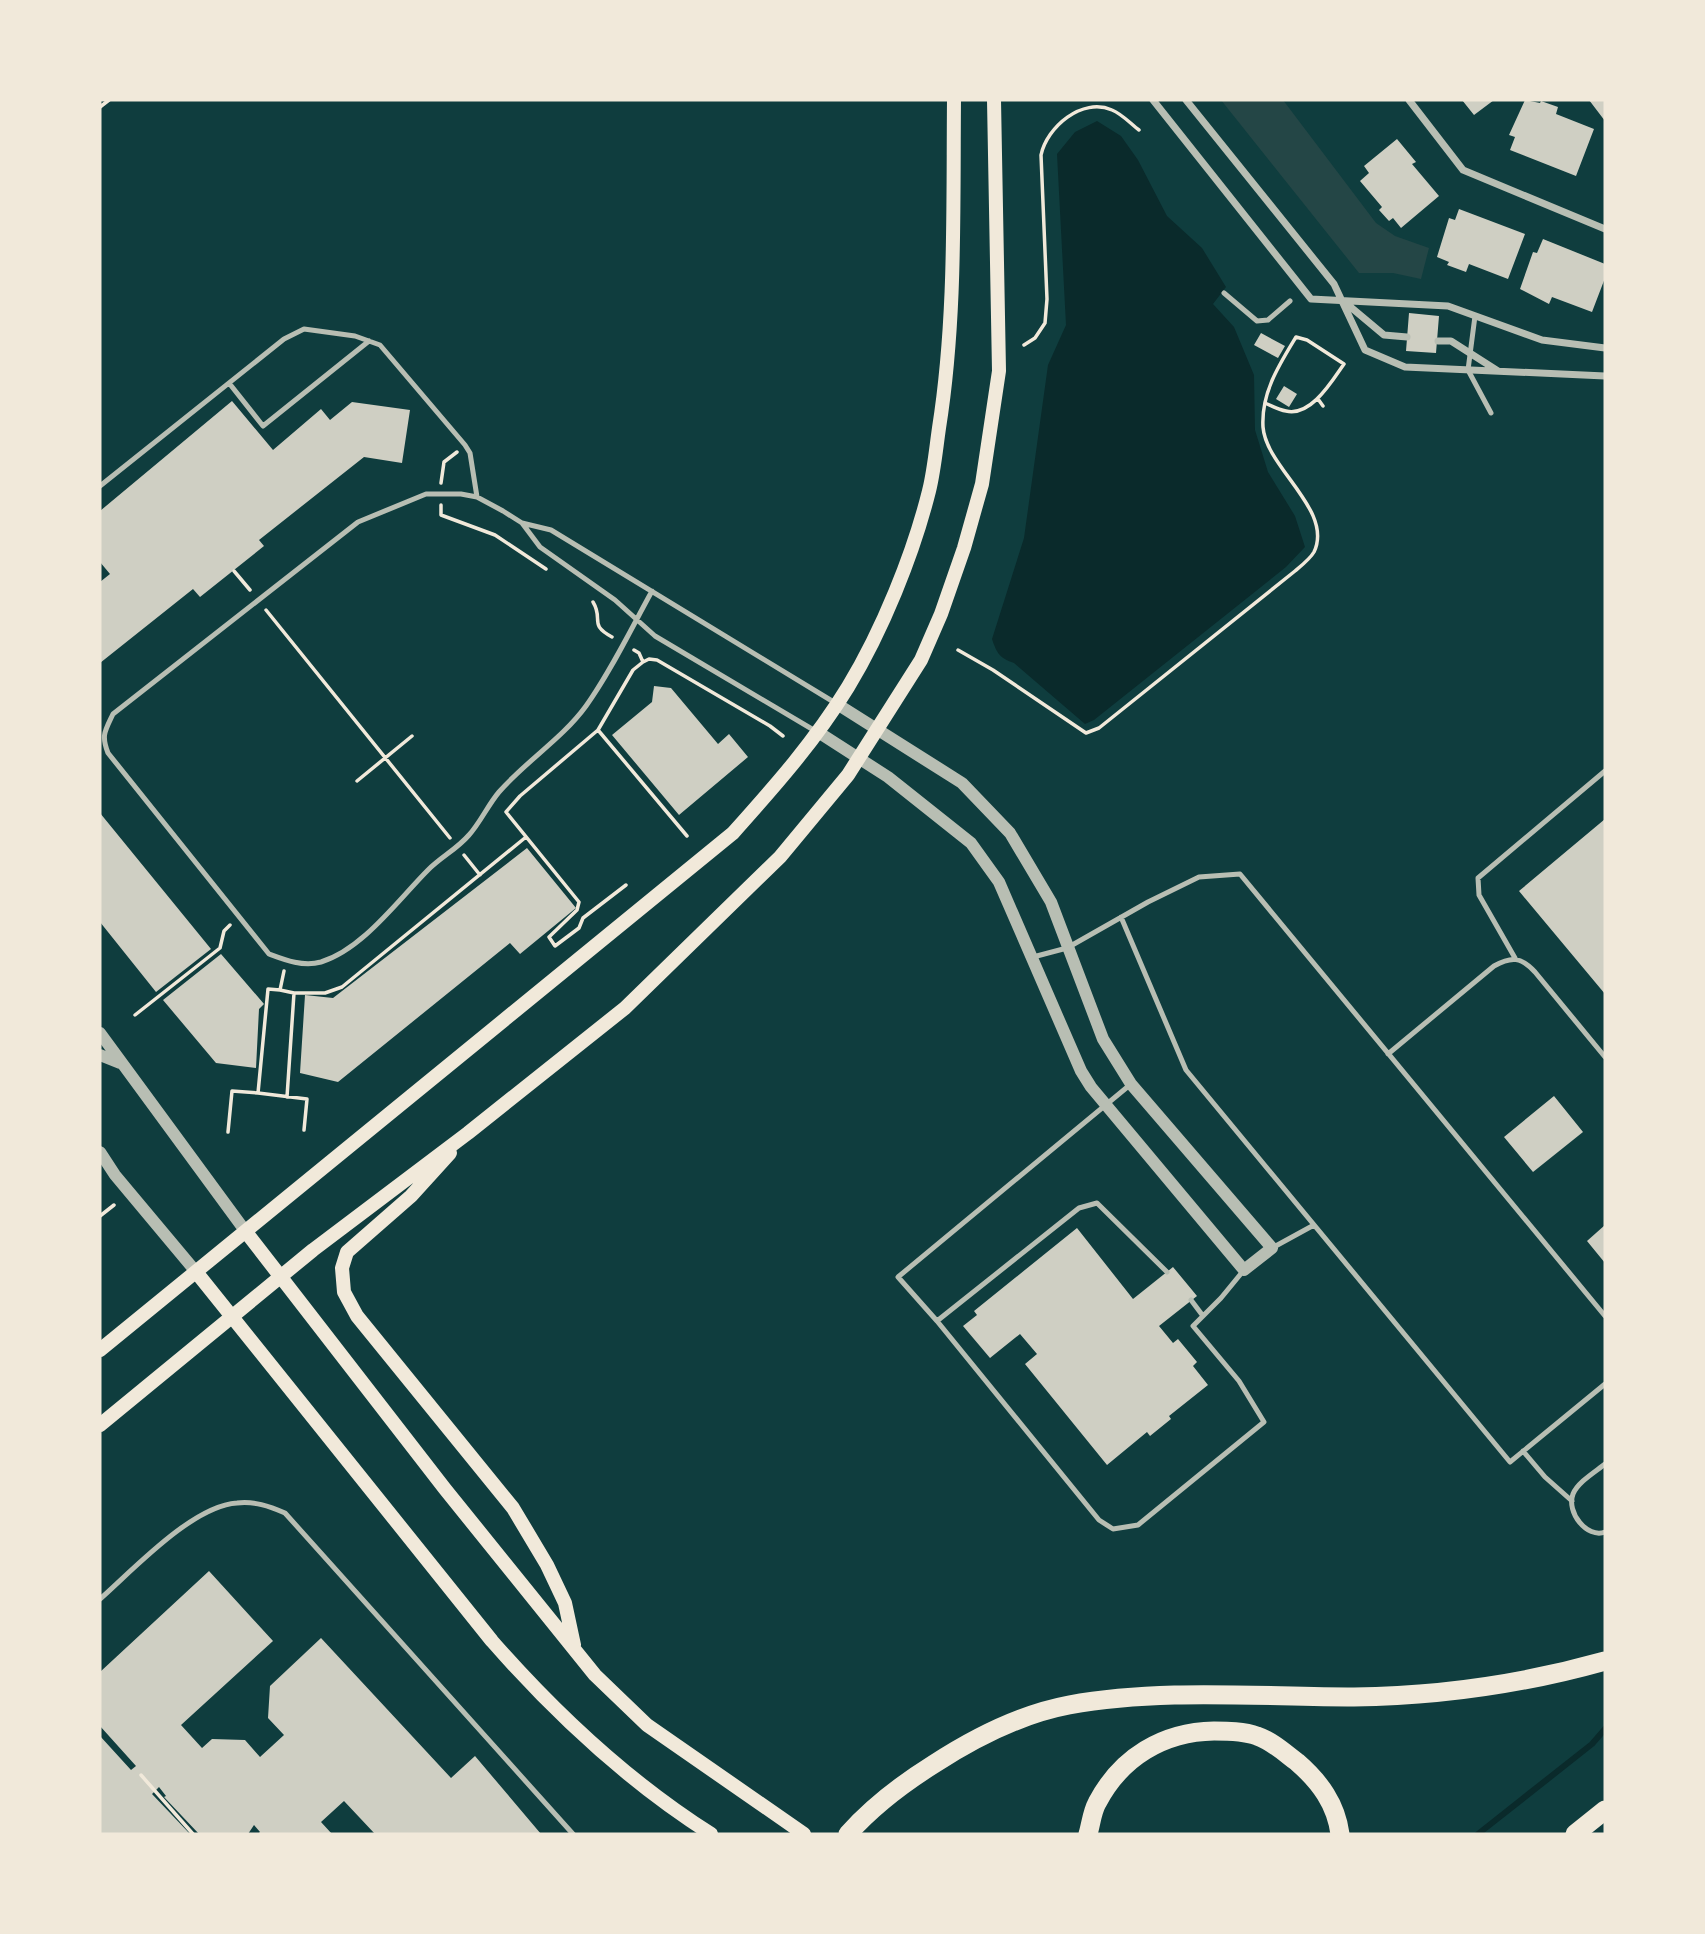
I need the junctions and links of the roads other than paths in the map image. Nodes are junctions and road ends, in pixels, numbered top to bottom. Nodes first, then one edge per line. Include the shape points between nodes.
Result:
1 (954, 100) edge
2 (994, 100) edge
3 (1153, 100) edge
4 (1186, 100) edge
5 (1409, 100) edge
6 (1605, 229) edge
7 (1224, 293) dead end
8 (1290, 301) dead end
9 (1343, 302) junction
10 (1475, 316) junction
11 (1407, 337) dead end
12 (369, 341) junction
13 (1438, 341) dead end
14 (1605, 348) edge
15 (1469, 353) junction
16 (1468, 370) junction
17 (1500, 371) junction
18 (1605, 376) edge
19 (229, 383) junction
20 (1491, 413) dead end
21 (100, 486) edge
22 (477, 497) junction
23 (522, 523) junction
24 (652, 591) junction
25 (636, 619) junction
26 (837, 704) junction
27 (877, 729) junction
28 (818, 732) junction
29 (102, 745) edge
30 (859, 758) junction
31 (1605, 771) edge
32 (1121, 918) junction
33 (1067, 948) junction
34 (1033, 957) junction
35 (1515, 958) junction
36 (100, 1033) edge
37 (1388, 1054) junction
38 (100, 1055) edge
39 (1605, 1057) edge
40 (121, 1063) junction
41 (1130, 1084) junction
42 (1106, 1105) junction
43 (468, 1133) junction
44 (100, 1152) edge
45 (1314, 1225) junction
46 (246, 1232) junction
47 (1272, 1248) junction
48 (1244, 1270) junction
49 (1167, 1272) dead end
50 (197, 1273) junction
51 (281, 1276) junction
52 (1191, 1300) dead end
53 (1605, 1315) edge
54 (1203, 1316) junction
55 (231, 1317) junction
56 (937, 1321) junction
57 (100, 1350) edge
58 (1605, 1384) edge
59 (100, 1425) edge
60 (1523, 1451) junction
61 (1605, 1464) edge
62 (1572, 1501) junction
63 (1605, 1532) edge
64 (100, 1599) edge
65 (575, 1650) junction
66 (1605, 1661) edge
67 (1605, 1810) edge
68 (573, 1834) edge
69 (711, 1834) edge
70 (804, 1834) edge
71 (848, 1834) edge
72 (1088, 1834) edge
73 (1340, 1834) edge
74 (1575, 1834) edge

1 - 26 main road via 952,300 944,400 930,489 887,611
2 - 27 main road via 999,371 982,484 964,548 921,660
3 - 9 street via 1311,299
4 - 9 street via 1334,284
5 - 6 street via 1463,170
7 - 8 lane via 1257,321 1268,320
9 - 10 street via 1448,306
9 - 11 street via 1384,335
9 - 16 street via 1365,350 1405,367
10 - 14 street via 1542,340
10 - 15 lane
12 - 19 lane via 304,329 284,339
12 - 19 lane via 263,426
12 - 22 lane via 380,345 465,445
13 - 15 street via 1451,341
15 - 16 lane
15 - 17 street
16 - 17 street
16 - 20 lane
17 - 18 street
19 - 21 lane
22 - 23 lane
22 - 29 lane via 426,494 358,522 113,714
23 - 24 lane via 551,530
23 - 25 lane via 540,547
24 - 25 lane
24 - 26 lane
25 - 28 lane via 655,636
25 - 29 lane via 576,719 499,792 471,834 429,869 387,916 343,952 319,962 295,963 269,954
26 - 27 street
26 - 28 main road
27 - 30 main road
27 - 33 street via 962,783 1010,833 1051,902
28 - 30 street
28 - 46 main road via 733,833
30 - 34 street via 971,842 999,882
30 - 43 main road via 779,857 625,1008
31 - 35 lane via 1478,878 1479,895
32 - 33 lane
32 - 37 lane via 1199,877 1240,874
32 - 45 lane via 1186,1070
33 - 34 lane
33 - 41 street via 1103,1039
34 - 42 street via 1081,1070
35 - 37 lane via 1494,966
35 - 39 lane via 1535,972
36 - 40 street
37 - 53 lane
38 - 40 street
40 - 46 street
41 - 42 lane
41 - 47 street
42 - 48 street
42 - 56 lane via 898,1277
43 - 51 main road
43 - 65 main road via 411,1196 347,1252 342,1268 344,1292 357,1316 513,1508 565,1603
44 - 50 street
45 - 47 lane
45 - 60 lane via 1510,1462
46 - 50 main road
46 - 51 main road
47 - 48 street
48 - 54 lane
49 - 56 lane via 1097,1203 1079,1208
50 - 55 main road
50 - 57 main road
51 - 55 main road
51 - 65 main road
52 - 54 lane
54 - 56 lane via 1193,1326 1239,1381 1264,1422 1138,1525 1113,1529 1099,1520
55 - 59 main road
55 - 69 main road via 533,1688 643,1788
58 - 60 lane
60 - 62 lane
61 - 62 lane via 1580,1485
62 - 63 lane via 1572,1510 1587,1530
64 - 68 lane via 163,1542 210,1510 257,1503 285,1513
65 - 70 main road via 646,1725
66 - 71 highway via 1565,1673 1422,1695 1136,1696 1068,1705 1010,1722 957,1748 901,1784
67 - 74 highway
72 - 73 highway via 1096,1805 1115,1775 1149,1746 1192,1732 1226,1731 1256,1735 1308,1771 1330,1799

